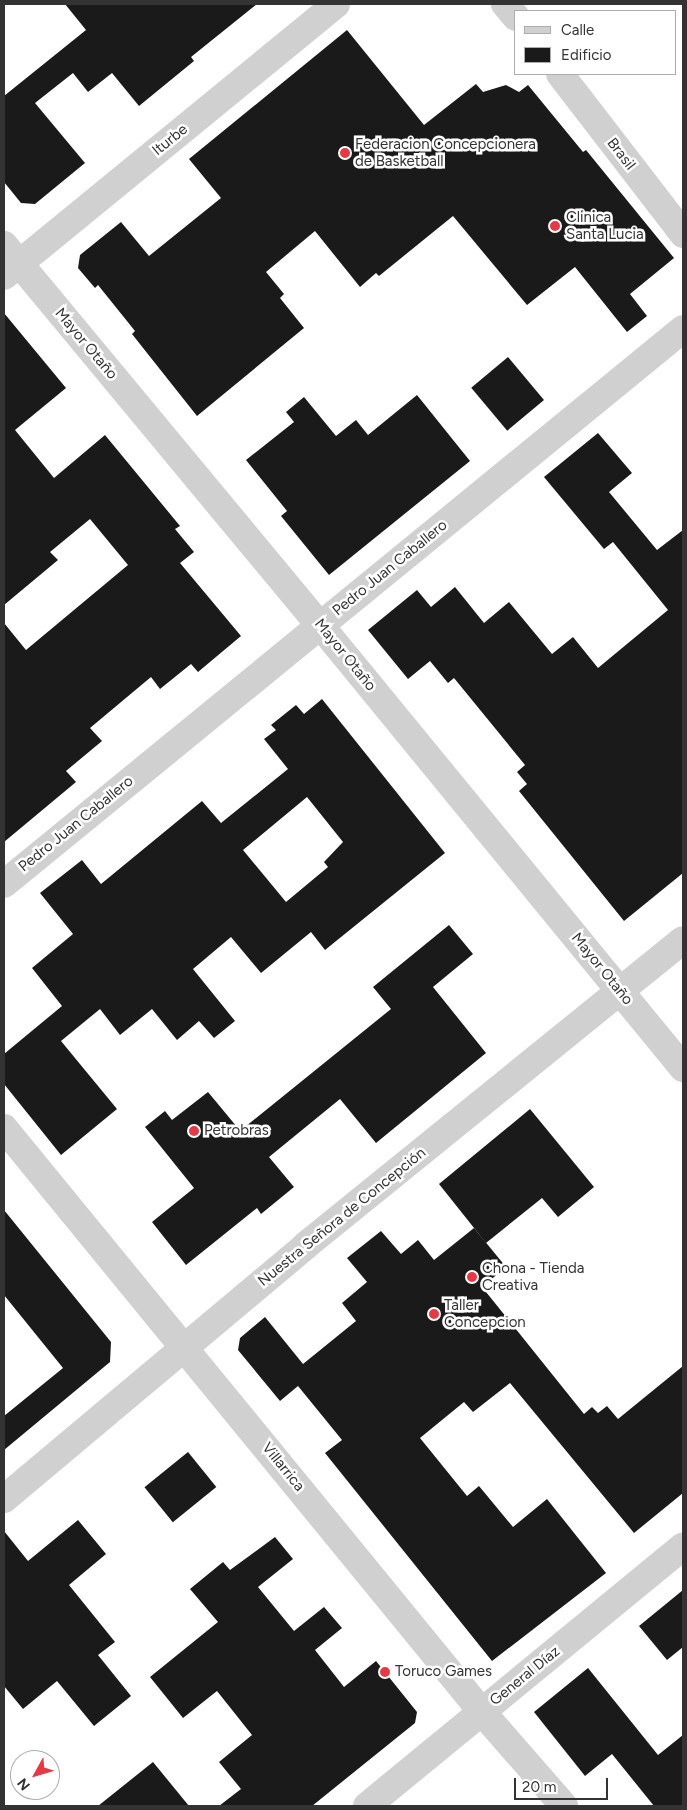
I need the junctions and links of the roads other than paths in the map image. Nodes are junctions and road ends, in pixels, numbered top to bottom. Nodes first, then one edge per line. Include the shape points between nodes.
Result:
1 (336, 4) edge
2 (505, 4) edge
3 (514, 15) edge
4 (561, 75) edge
5 (683, 234) edge
6 (9, 262) edge
7 (683, 330) edge
8 (320, 624) junction
9 (4, 884) edge
10 (683, 940) edge
11 (620, 991) junction
12 (683, 1068) edge
13 (4, 1128) edge
14 (185, 1346) junction
15 (4, 1499) edge
16 (683, 1546) edge
17 (482, 1712) junction
18 (367, 1806) edge
19 (564, 1806) edge

1 - 6 street, Iturbe
2 - 3 street
4 - 5 street, Brasil
6 - 8 street, Mayor Otaño
7 - 8 street, Pedro Juan Caballero
8 - 9 street, Pedro Juan Caballero
8 - 11 street, Mayor Otaño
10 - 11 street, Nuestra Señora de Concepción
11 - 12 street, Mayor Otaño
11 - 14 street, Nuestra Señora de Concepción
13 - 14 street, Villarrica
14 - 15 street, Nuestra Señora de Concepción
14 - 17 street, Villarrica
16 - 17 street, General Díaz
17 - 18 street, General Díaz
17 - 19 street, Villarrica

